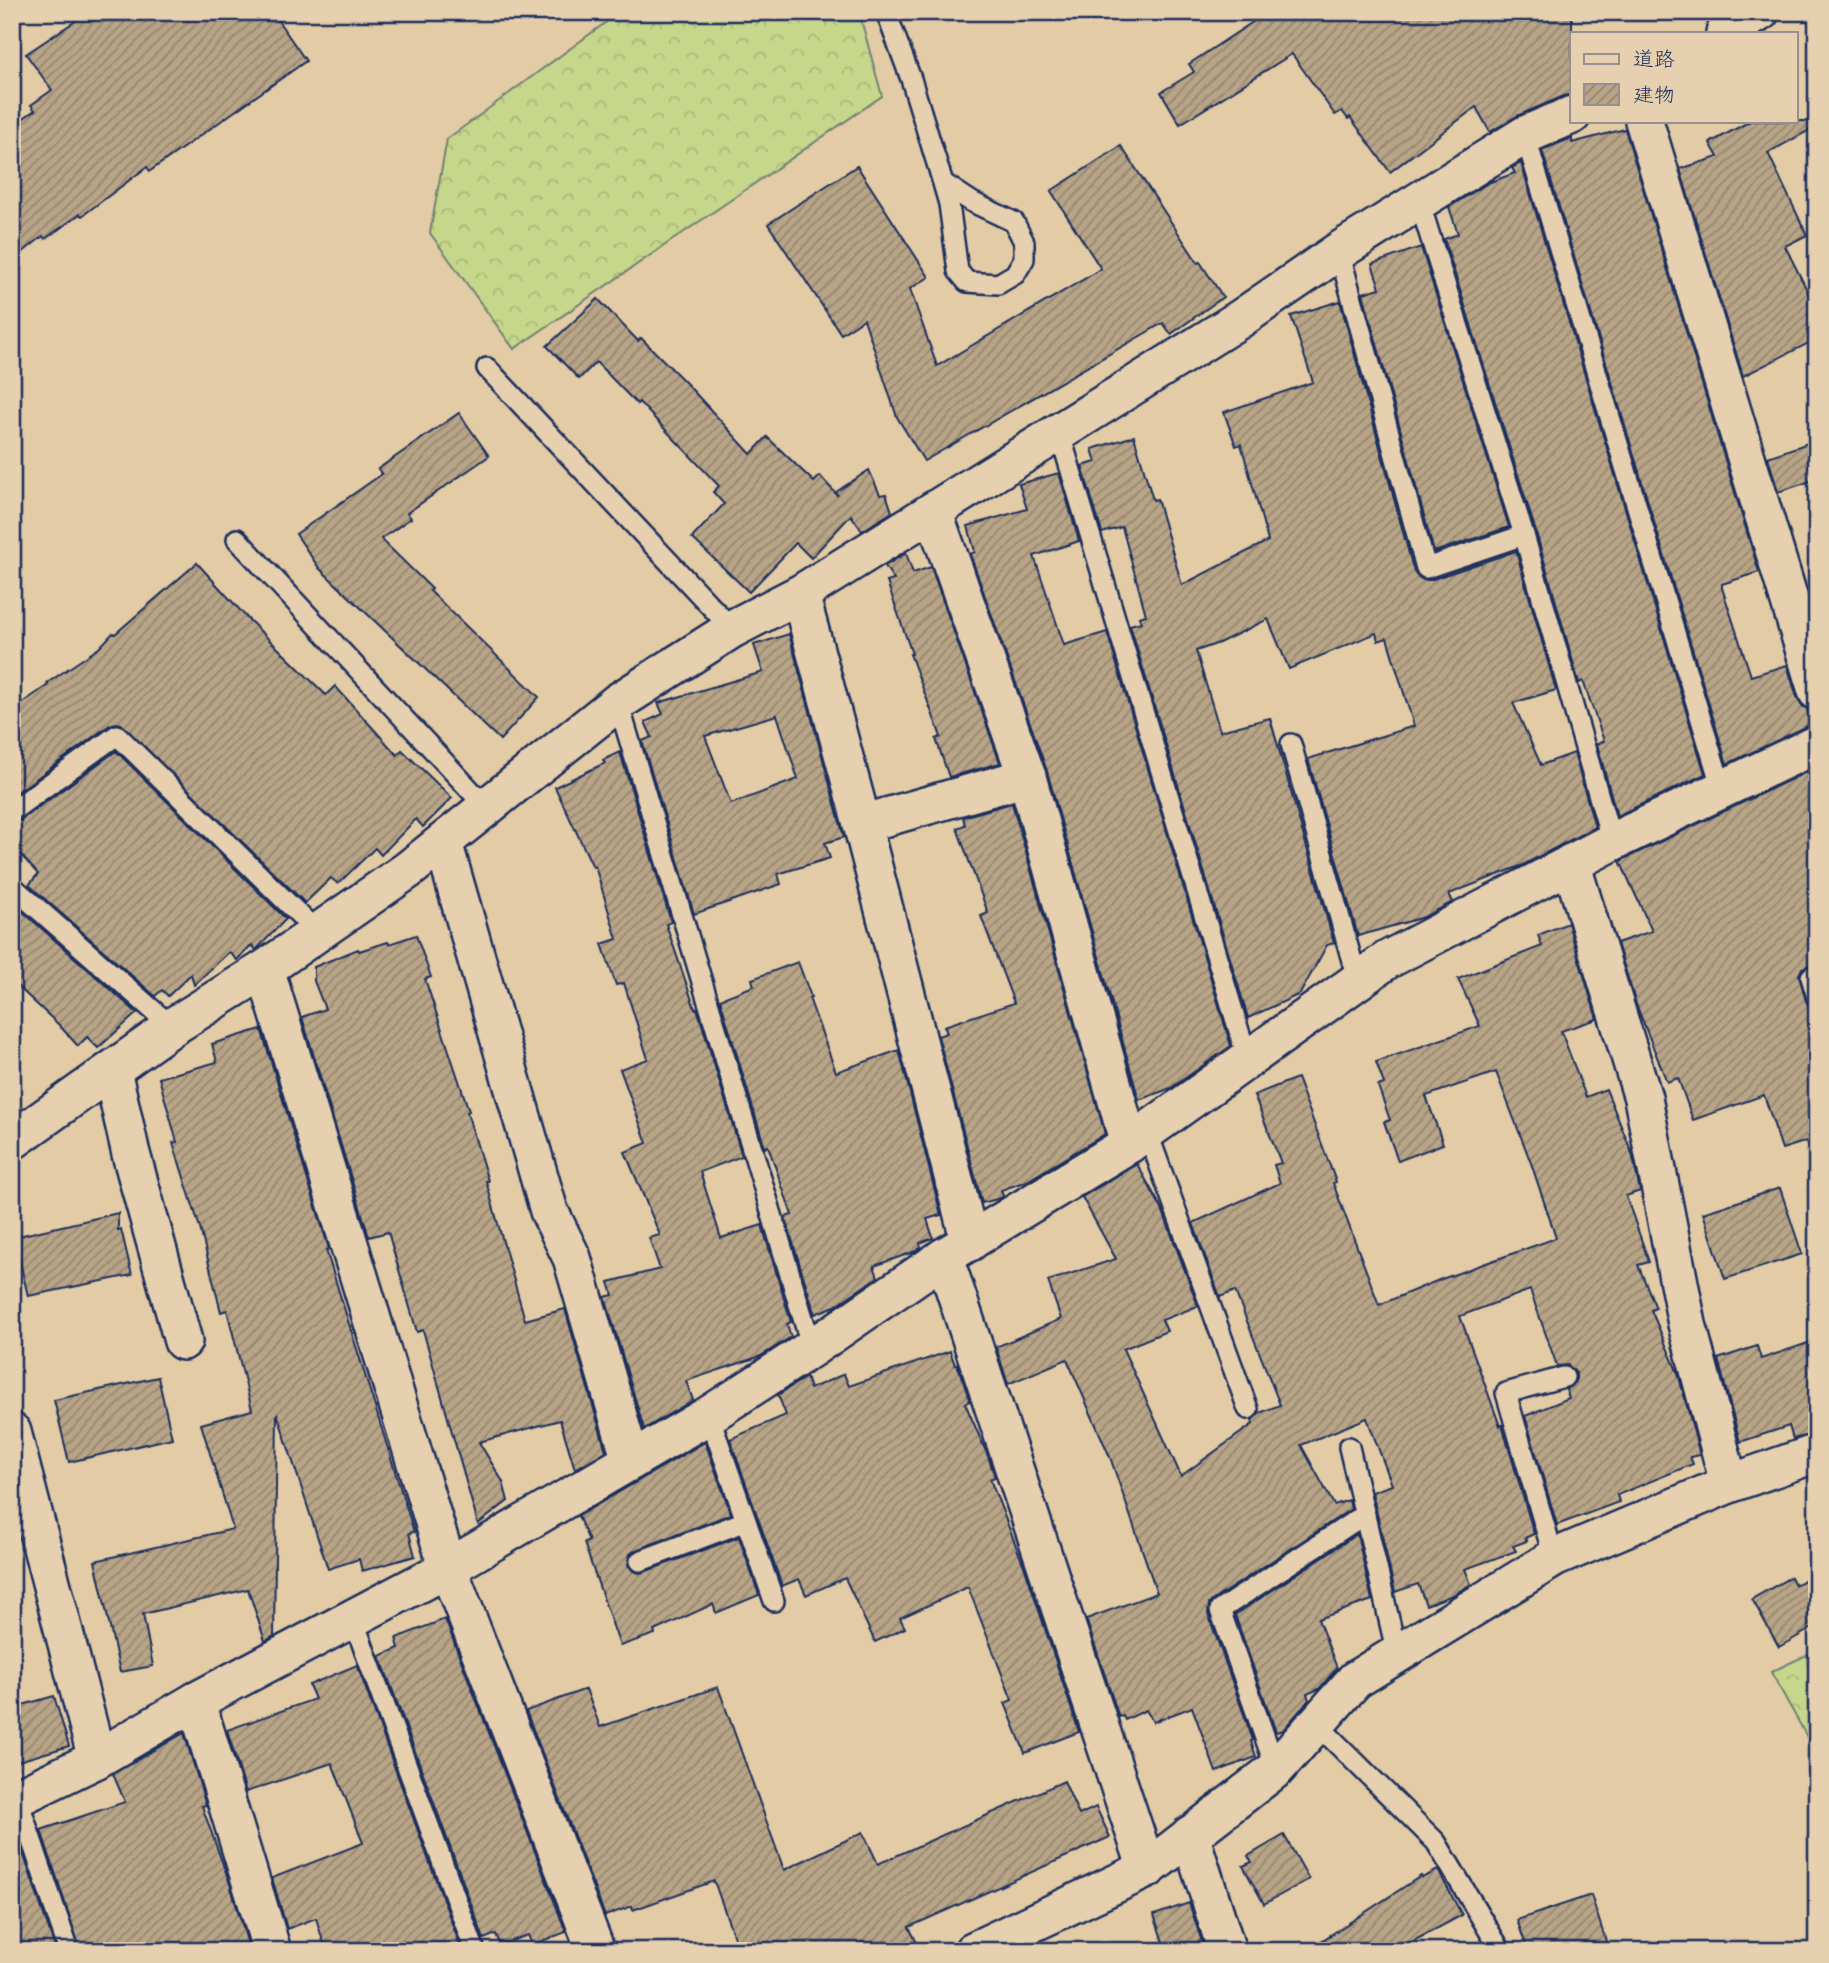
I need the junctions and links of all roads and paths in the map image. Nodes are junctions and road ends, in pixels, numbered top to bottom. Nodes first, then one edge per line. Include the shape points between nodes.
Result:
1 (886, 12) edge
2 (1760, 12) edge
3 (1727, 32) edge
4 (1570, 116) edge
5 (1644, 122) edge
6 (1525, 135) junction
7 (943, 183) junction
8 (1419, 201) junction
9 (1339, 251) junction
10 (486, 368) dead end
11 (1059, 431) junction
12 (933, 511) junction
13 (1524, 535) junction
14 (237, 539) dead end
15 (800, 594) junction
16 (732, 629) junction
17 (1817, 691) edge
18 (618, 702) junction
19 (1291, 744) dead end
20 (1817, 744) edge
21 (1027, 777) junction
22 (1723, 789) junction
23 (486, 808) junction
24 (12, 811) edge
25 (862, 824) junction
26 (443, 842) junction
27 (1612, 842) junction
28 (1571, 863) junction
29 (12, 886) edge
30 (318, 933) junction
31 (265, 969) junction
32 (1817, 975) edge
33 (1358, 982) junction
34 (1817, 997) edge
35 (172, 1027) junction
36 (1248, 1060) junction
37 (112, 1070) junction
38 (1138, 1137) junction
39 (12, 1141) edge
40 (957, 1249) junction
41 (183, 1341) dead end
42 (812, 1348) junction
43 (1564, 1377) dead end
44 (1248, 1409) dead end
45 (709, 1415) junction
46 (12, 1433) edge
47 (1349, 1447) dead end
48 (1817, 1453) edge
49 (631, 1461) junction
50 (1729, 1484) junction
51 (1365, 1514) junction
52 (746, 1521) junction
53 (1554, 1558) junction
54 (640, 1561) dead end
55 (448, 1568) junction
56 (774, 1601) dead end
57 (353, 1619) junction
58 (1397, 1654) junction
59 (195, 1702) junction
60 (1317, 1724) junction
61 (97, 1759) junction
62 (1276, 1769) junction
63 (15, 1799) edge
64 (1190, 1835) junction
65 (1147, 1869) junction
66 (69, 1951) edge
67 (272, 1951) edge
68 (475, 1951) edge
69 (596, 1951) edge
70 (973, 1951) edge
71 (1227, 1951) edge
72 (1501, 1951) edge

1 - 7 lane
2 - 3 street
4 - 6 street
5 - 17 street
6 - 8 street
6 - 22 lane
7 - 7 lane via 958,271 967,282 998,284 1015,274 1024,259 1024,242 1014,222
8 - 9 street
8 - 13 lane
9 - 11 street
9 - 13 lane via 1426,568
10 - 16 lane
11 - 12 street
11 - 36 lane
12 - 15 street
12 - 21 street
13 - 27 lane
14 - 23 lane
15 - 16 street
15 - 25 street
16 - 18 street
18 - 23 street
18 - 42 lane
19 - 33 lane
20 - 22 street
21 - 25 street
21 - 38 street
22 - 27 street
23 - 26 street
24 - 30 lane via 117,735
25 - 40 street
26 - 30 street
26 - 49 street via 549,1211 572,1258
27 - 28 street
28 - 33 street via 1387,960
28 - 50 street via 1643,1098 1686,1324
29 - 35 lane
30 - 31 street
31 - 35 street
31 - 55 street
32 - 34 lane via 1811,977
33 - 36 street
35 - 37 street
36 - 38 street
37 - 39 street
37 - 41 street
38 - 40 street
38 - 44 lane
40 - 42 street
40 - 65 street
42 - 45 street
43 - 53 lane via 1506,1393
45 - 49 street
45 - 52 lane
46 - 61 street
47 - 51 lane
48 - 50 street
49 - 55 street
50 - 53 street
51 - 58 lane
51 - 62 lane via 1220,1610
52 - 54 lane
52 - 56 lane
53 - 58 street
55 - 57 street
55 - 69 street
57 - 59 street
57 - 68 lane
58 - 60 street via 1355,1680
59 - 61 street
59 - 67 street
60 - 62 street
60 - 72 lane via 1436,1842
61 - 63 street
62 - 64 street
63 - 66 lane
64 - 65 street
64 - 71 street
65 - 70 street

